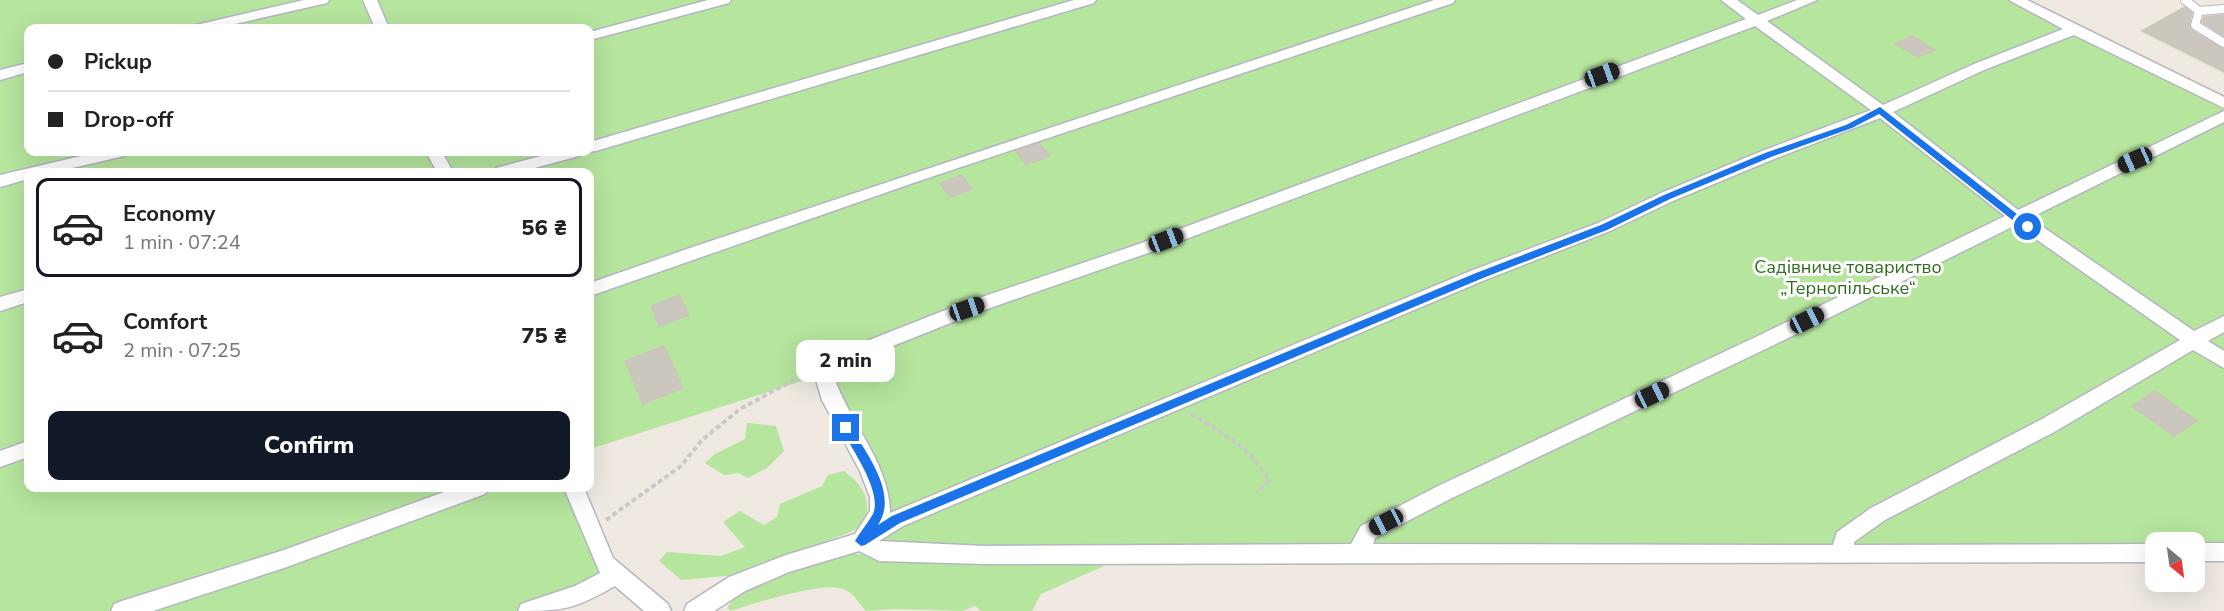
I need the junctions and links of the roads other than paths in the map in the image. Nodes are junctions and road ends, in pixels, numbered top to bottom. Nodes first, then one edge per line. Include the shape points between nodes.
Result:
1 (322, 0) edge
2 (370, 0) edge
3 (724, 0) edge
4 (1089, 0) edge
5 (1448, 0) edge
6 (1728, 0) edge
7 (1810, 0) edge
8 (2016, 0) edge
9 (2185, 0) edge
10 (2224, 9) edge
11 (2199, 11) junction
12 (1754, 19) junction
13 (218, 24) edge
14 (380, 24) edge
15 (2073, 30) junction
16 (594, 35) edge
17 (2224, 43) edge
18 (24, 69) edge
19 (0, 75) edge
20 (2224, 103) edge
21 (1880, 110) junction
22 (2224, 116) edge
23 (594, 146) edge
24 (102, 156) edge
25 (559, 156) edge
26 (52, 168) edge
27 (516, 168) edge
28 (24, 175) edge
29 (0, 181) edge
30 (2014, 217) junction
31 (594, 289) edge
32 (24, 297) edge
33 (0, 304) edge
34 (2224, 324) edge
35 (2194, 341) junction
36 (2224, 361) edge
37 (24, 450) edge
38 (0, 459) edge
39 (467, 492) edge
40 (576, 492) edge
41 (861, 541) junction
42 (2205, 552) edge
43 (2224, 552) edge
44 (1357, 553) junction
45 (2145, 553) edge
46 (1844, 555) junction
47 (617, 574) junction
48 (122, 611) edge
49 (529, 611) edge
50 (660, 611) edge
51 (694, 611) edge

1 - 13 street
2 - 14 street
3 - 16 street
4 - 23 street
5 - 31 street via 858,195
6 - 12 street
7 - 12 street
8 - 15 street
9 - 11 lane
10 - 11 lane
11 - 17 lane via 2195,25
12 - 21 street
12 - 41 street via 833,362 824,376 832,400 870,470 880,497 880,513
15 - 20 street
15 - 21 street
18 - 19 street
21 - 30 street
21 - 41 street via 896,520
22 - 30 street via 2173,144
24 - 26 street
25 - 27 street
28 - 29 street
30 - 35 street
30 - 44 street via 1767,340 1443,493 1368,532
32 - 33 street
34 - 35 street
35 - 36 street
35 - 46 street via 2049,425 1878,514 1844,538
37 - 38 street
39 - 48 street via 284,559
40 - 47 street via 605,564
41 - 44 street via 879,552 985,555
41 - 51 street via 737,584
42 - 43 street
44 - 46 street
45 - 46 street
47 - 49 street via 555,605
47 - 50 street

